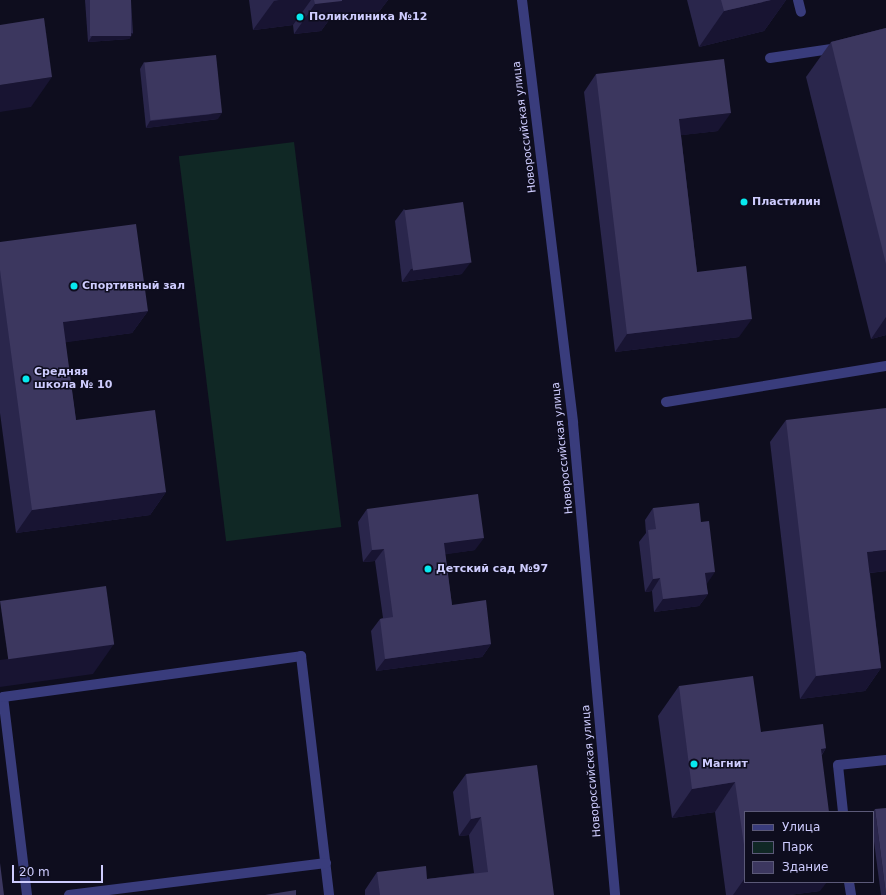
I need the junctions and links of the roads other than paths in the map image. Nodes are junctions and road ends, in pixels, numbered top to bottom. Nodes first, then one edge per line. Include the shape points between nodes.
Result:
1 (522, 0) edge
2 (798, 0) edge
3 (801, 12) dead end
4 (847, 47) edge
5 (770, 58) dead end
6 (886, 366) edge
7 (666, 402) dead end
8 (886, 760) edge
9 (843, 811) edge
10 (326, 863) junction
11 (849, 883) edge
12 (27, 895) edge
13 (69, 895) edge
14 (330, 895) edge
15 (615, 895) edge
16 (851, 895) edge

1 - 15 street, Новороссийская улица via 573,423
2 - 3 street
4 - 5 street
6 - 7 street
8 - 9 street via 838,765
10 - 12 street via 301,656 3,697
10 - 13 street
10 - 14 street
11 - 16 street

